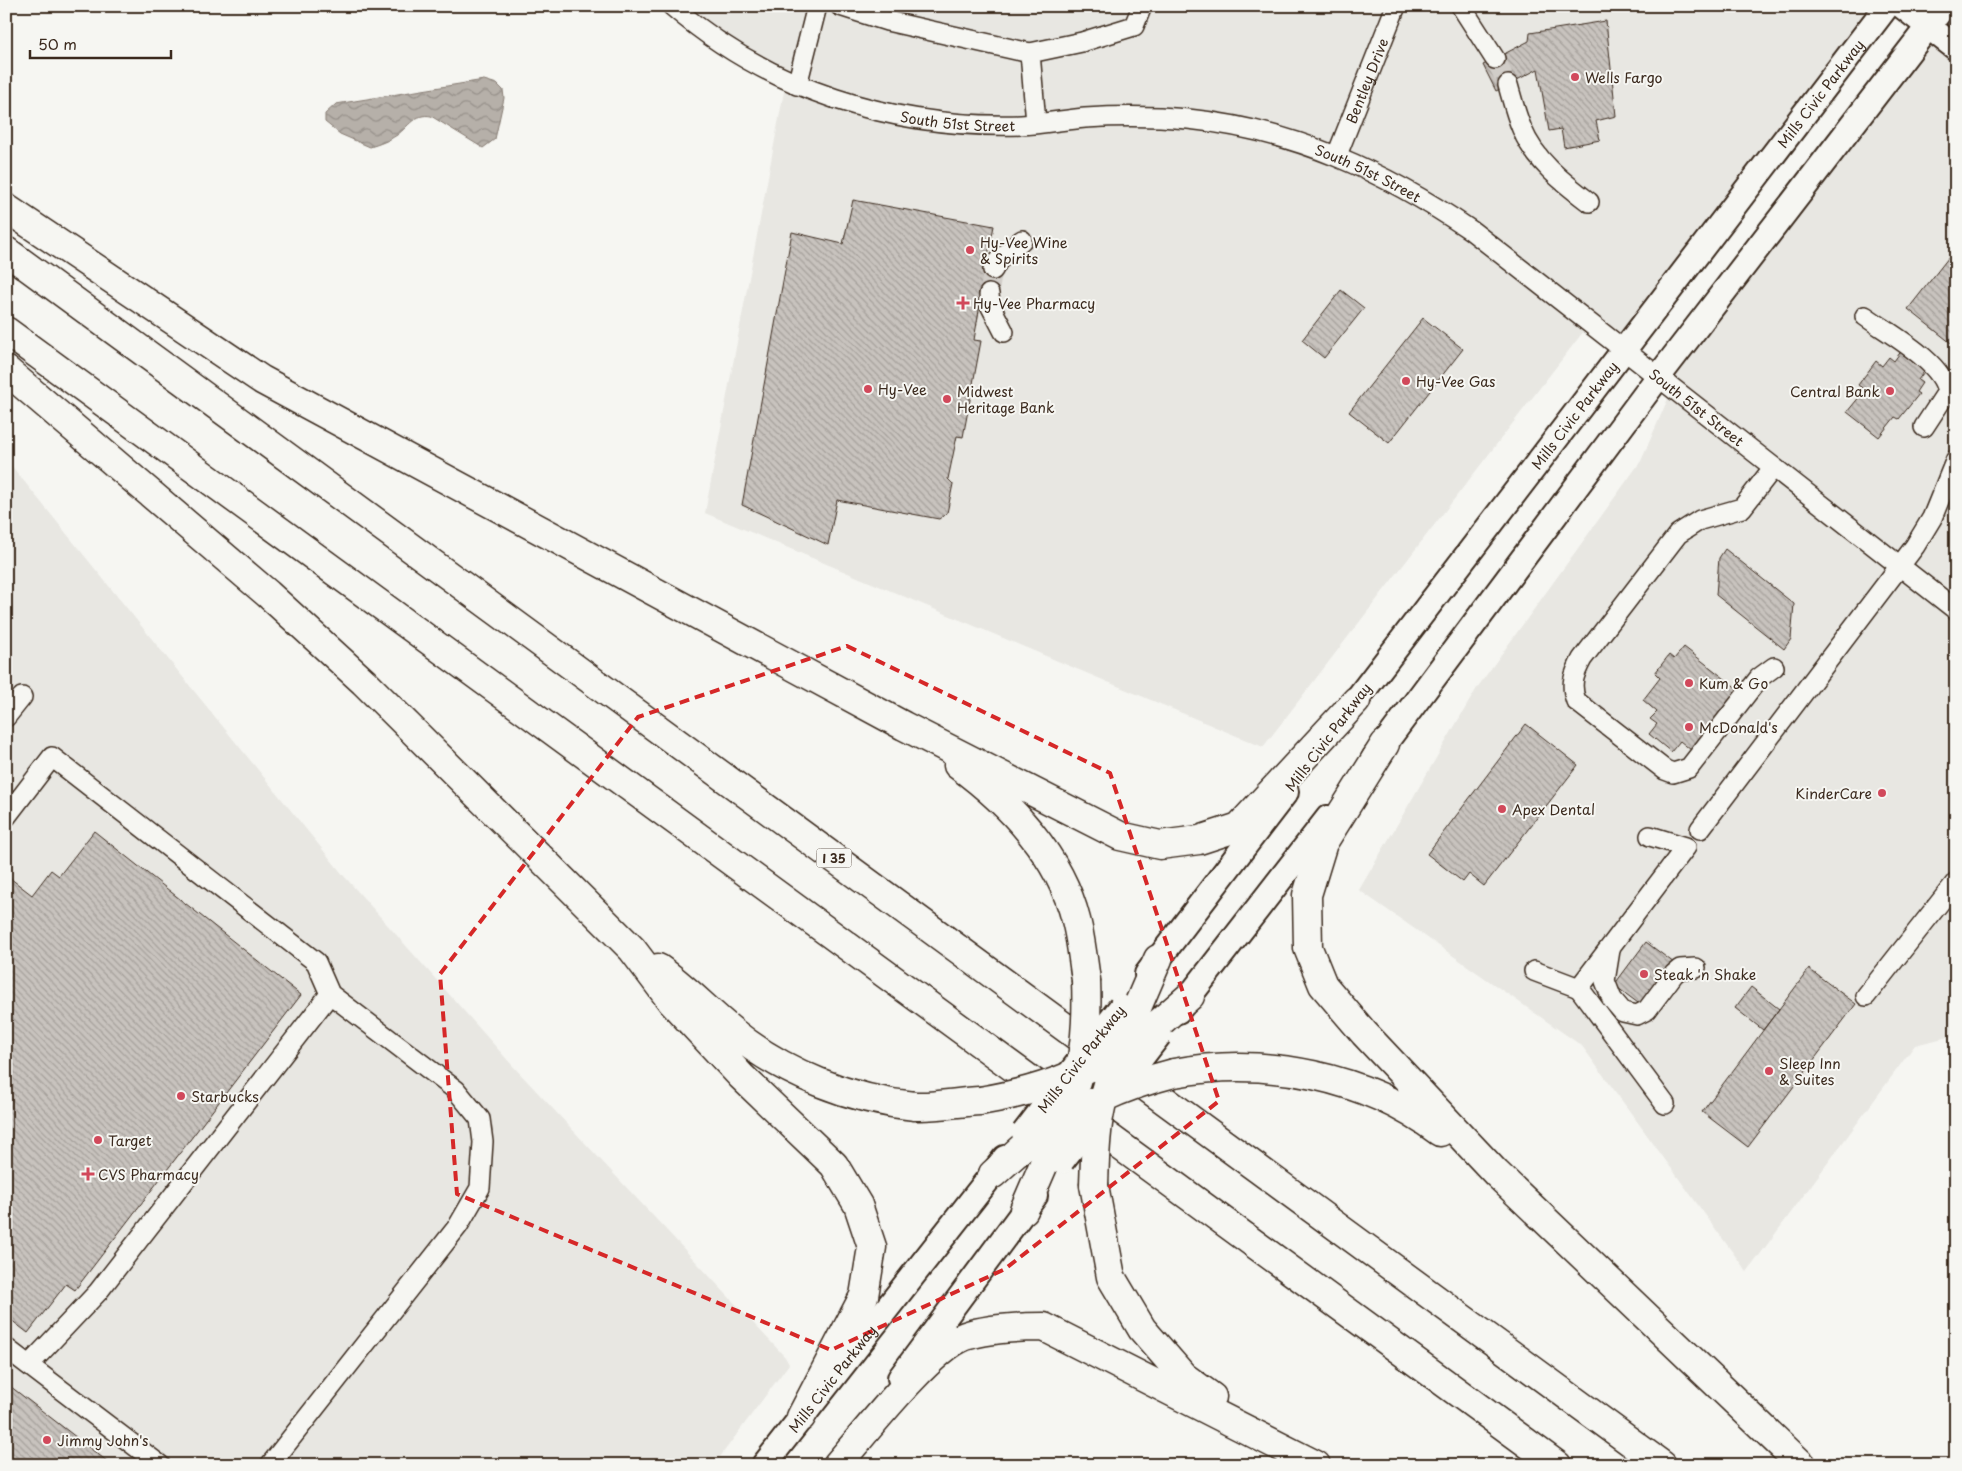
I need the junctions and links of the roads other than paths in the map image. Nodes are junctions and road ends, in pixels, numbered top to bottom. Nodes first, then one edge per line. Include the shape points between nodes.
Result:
1 (672, 6) edge
2 (818, 6) edge
3 (840, 6) edge
4 (1142, 6) edge
5 (1462, 6) edge
6 (1887, 6) edge
7 (1902, 6) edge
8 (1944, 6) edge
9 (1395, 7) edge
10 (1929, 27) junction
11 (1956, 48) edge
12 (1030, 53) junction
13 (1495, 58) tunnel mouth
14 (1508, 84) tunnel mouth
15 (797, 85) junction
16 (1036, 124) junction
17 (1337, 155) junction
18 (1589, 202) dead end
19 (6, 208) edge
20 (1022, 240) dead end
21 (6, 251) edge
22 (994, 270) tunnel mouth
23 (989, 294) tunnel mouth
24 (1865, 316) dead end
25 (6, 331) edge
26 (1004, 332) dead end
27 (1624, 348) junction
28 (6, 370) edge
29 (1659, 376) junction
30 (1924, 427) dead end
31 (1956, 459) edge
32 (1773, 468) junction
33 (1899, 565) junction
34 (1956, 610) edge
35 (1774, 668) dead end
36 (22, 697) dead end
37 (1356, 701) junction
38 (6, 717) edge
39 (904, 726) junction
40 (1385, 744) junction
41 (6, 817) edge
42 (1700, 828) dead end
43 (1650, 836) dead end
44 (1956, 882) edge
45 (1611, 946) junction
46 (632, 949) junction
47 (1158, 959) joint
48 (1696, 968) dead end
49 (1534, 971) dead end
50 (1579, 988) junction
51 (330, 994) junction
52 (1190, 996) joint
53 (1866, 996) dead end
54 (1141, 1022) junction
55 (1120, 1050) junction
56 (1075, 1070) junction
57 (1106, 1100) junction
58 (1665, 1104) dead end
59 (1061, 1119) junction
60 (1042, 1146) junction
61 (1496, 1173) junction
62 (993, 1174) joint
63 (1024, 1210) joint
64 (6, 1348) edge
65 (29, 1365) junction
66 (801, 1417) junction
67 (1271, 1441) junction
68 (160, 1465) edge
69 (270, 1465) edge
70 (764, 1465) edge
71 (836, 1465) edge
72 (1316, 1465) edge
73 (1557, 1465) edge
74 (1662, 1465) edge
75 (1802, 1465) edge

1 - 15 street, South 51st Street via 744,59
2 - 15 street
3 - 12 street via 887,21
4 - 12 street via 1134,26
5 - 13 street
6 - 27 main road, Mills Civic Parkway
7 - 10 main road
8 - 10 main road
9 - 17 street, Bentley Drive
10 - 11 main road
10 - 29 main road
12 - 16 street
14 - 18 street via 1522,130 1530,144 1555,175
15 - 16 street, South 51st Street via 875,112 924,121 971,125
16 - 17 street, South 51st Street via 1135,116 1187,119 1275,135
17 - 27 street, South 51st Street via 1428,201
19 - 39 highway via 262,380
20 - 22 street via 998,261
21 - 74 highway, I 35
23 - 26 street via 990,305
24 - 30 street via 1942,376 1947,392
25 - 73 highway
27 - 29 street, South 51st Street
27 - 37 main road, Mills Civic Parkway
28 - 46 highway via 268,594 349,668
29 - 32 street, South 51st Street
29 - 40 main road
31 - 33 street via 1932,518
32 - 33 street, South 51st Street
32 - 35 street via 1742,508 1700,520 1678,534 1582,659 1572,680 1573,694 1576,701 1665,770 1681,772 1689,768 1759,678
33 - 34 street, South 51st Street
33 - 42 street
36 - 38 street
37 - 39 highway via 1240,827 1199,840 1160,845 1120,836
37 - 47 main road, Mills Civic Parkway
39 - 56 highway, bridge via 968,772 1026,826 1054,867 1076,919 1086,980 1087,1018
40 - 52 main road
40 - 61 highway via 1323,843 1307,895 1308,948 1323,985
41 - 51 street via 52,757 316,962
43 - 45 street via 1686,847
44 - 53 street
45 - 48 street via 1604,981 1612,999 1623,1012 1637,1015 1646,1010 1674,974
45 - 50 street
46 - 56 highway, bridge via 683,986 734,1033 788,1069 854,1094 916,1106 980,1101 1022,1094
46 - 66 highway via 697,1029 834,1166 858,1205 872,1247 864,1296
47 - 54 highway
49 - 50 street
50 - 58 street
51 - 65 street via 98,1292
51 - 69 street via 456,1090 471,1106 480,1119 483,1142 480,1188 458,1226
52 - 54 highway
54 - 55 highway, bridge
54 - 56 main road, Mills Civic Parkway, bridge
54 - 57 main road, bridge
55 - 56 highway, bridge
55 - 57 highway, bridge
56 - 59 highway, bridge
56 - 60 main road, Mills Civic Parkway, bridge
57 - 59 highway, bridge
57 - 60 main road, bridge
57 - 61 highway, bridge via 1174,1073 1204,1069 1263,1068 1321,1076 1369,1092 1415,1113
57 - 67 highway, bridge via 1095,1148 1094,1185 1111,1277 1142,1329 1183,1376
59 - 60 highway, bridge
60 - 62 highway
60 - 63 highway
61 - 75 highway
62 - 66 main road, Mills Civic Parkway
63 - 71 main road
64 - 65 street
65 - 68 street
66 - 70 main road, Mills Civic Parkway
67 - 71 highway via 1044,1327 1010,1327 964,1337 931,1359
67 - 72 highway

